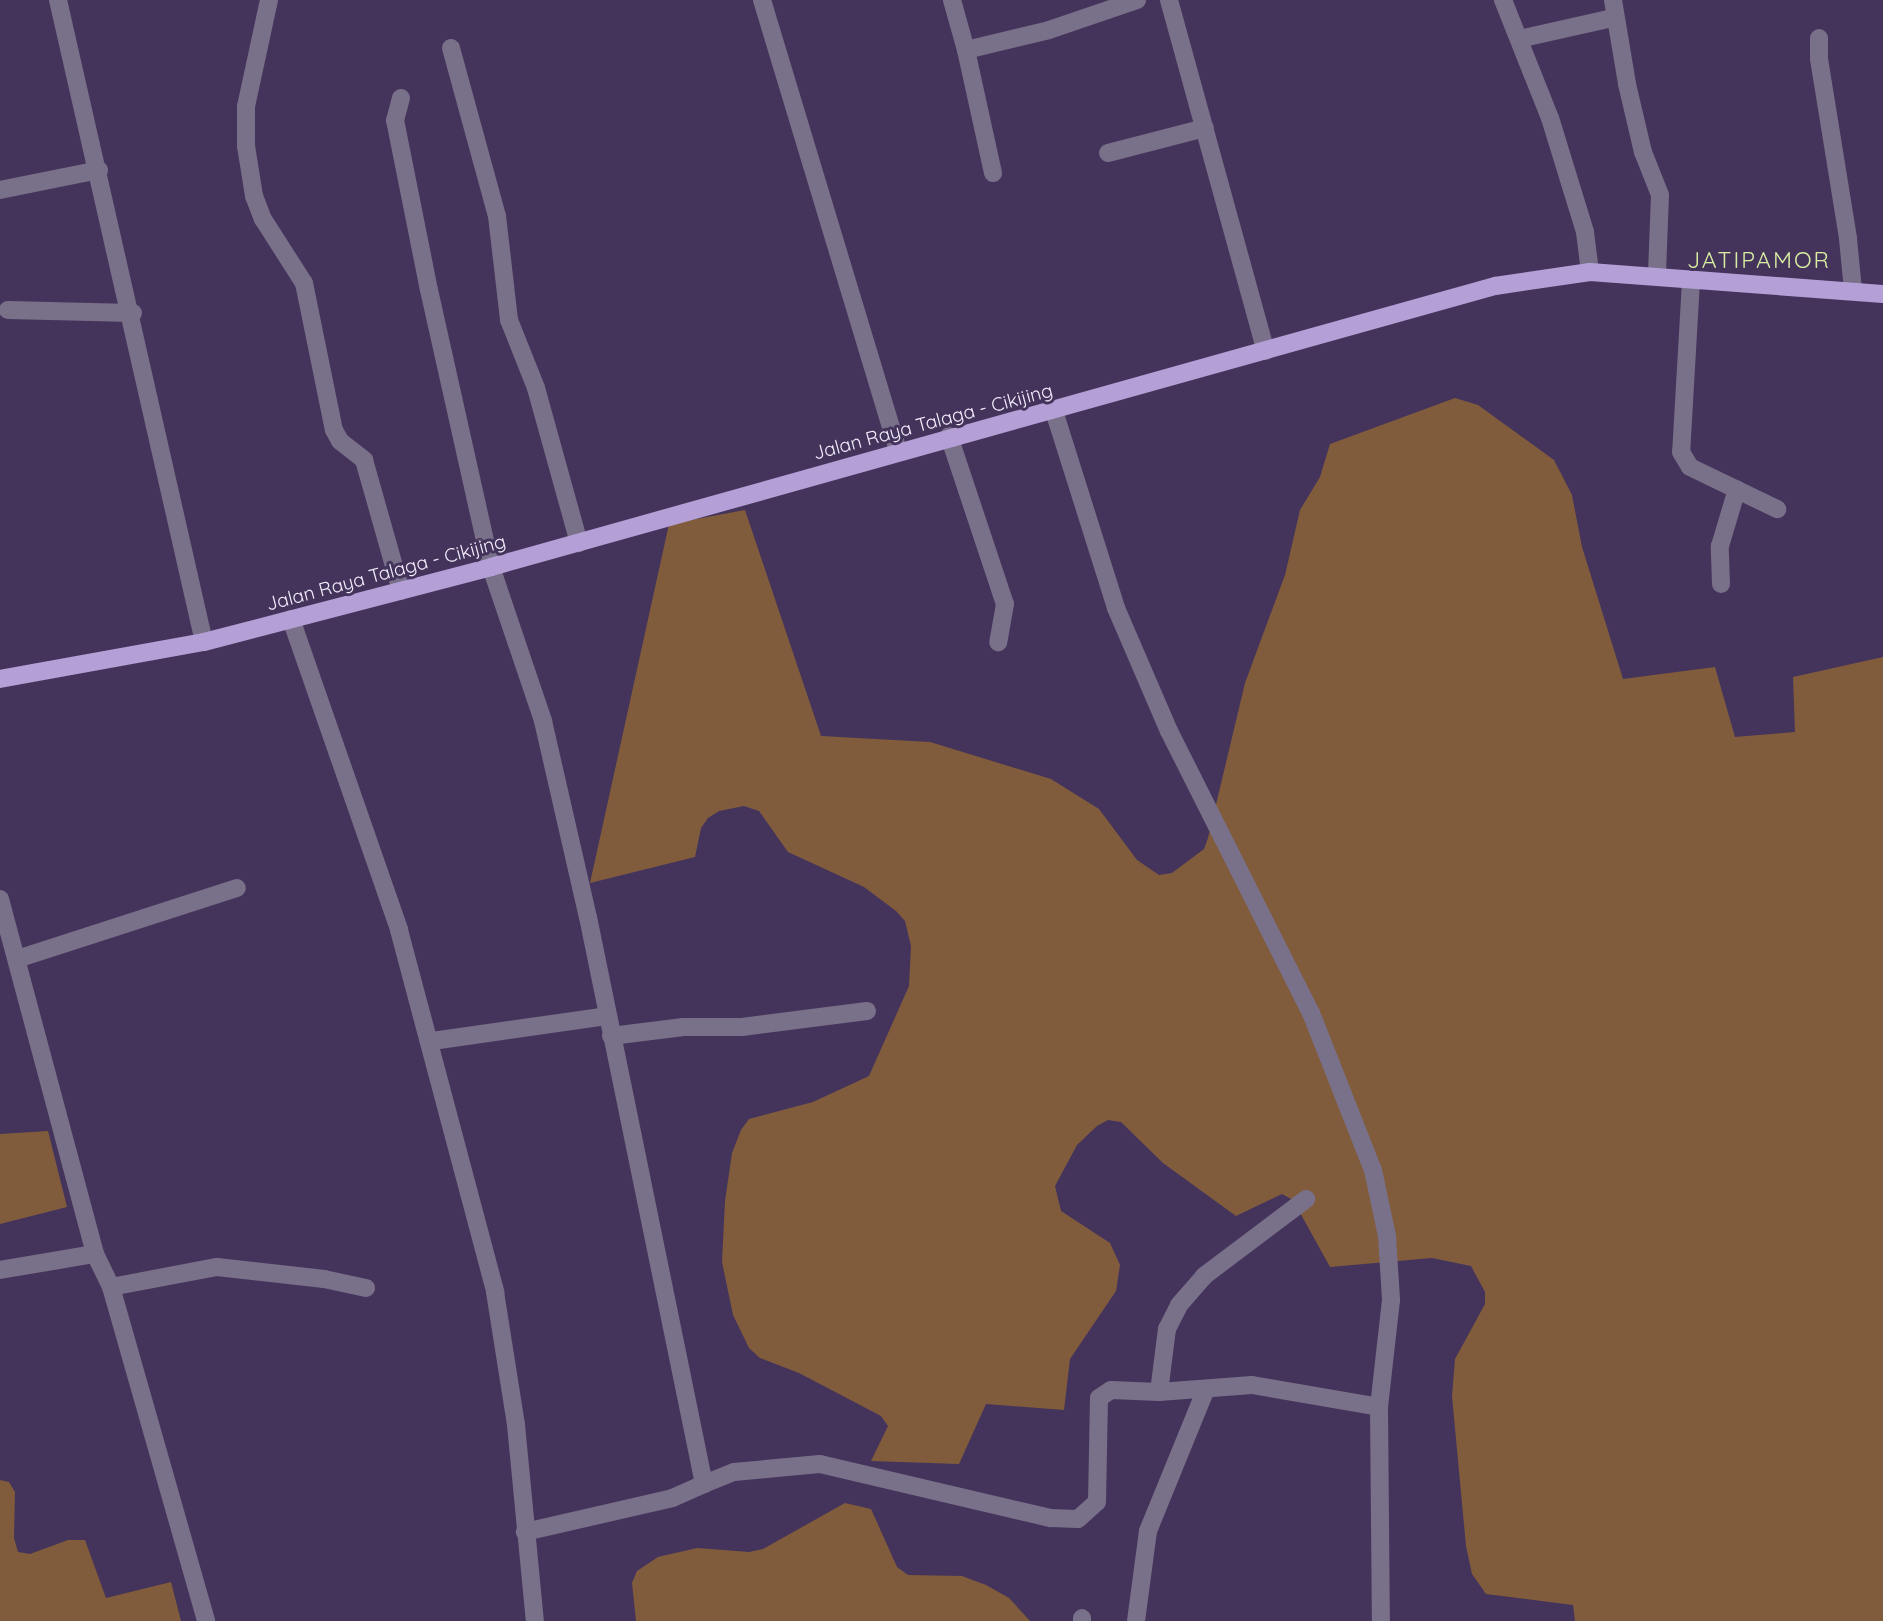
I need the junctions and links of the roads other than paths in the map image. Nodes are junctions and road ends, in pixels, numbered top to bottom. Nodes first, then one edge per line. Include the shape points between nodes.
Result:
1 (58, 0) edge
2 (269, 0) edge
3 (762, 0) edge
4 (952, 0) edge
5 (1137, 0) edge
6 (1169, 0) edge
7 (1503, 0) edge
8 (1613, 9) edge
9 (1819, 38) dead end
10 (1519, 39) junction
11 (451, 48) dead end
12 (966, 50) junction
13 (401, 98) dead end
14 (1205, 128) junction
15 (1108, 153) dead end
16 (99, 170) junction
17 (993, 173) dead end
18 (0, 190) edge
19 (1590, 272) junction
20 (1657, 274) junction
21 (1691, 281) junction
22 (1853, 290) junction
23 (1883, 295) edge
24 (8, 310) dead end
25 (133, 313) junction
26 (1266, 351) junction
27 (1054, 411) junction
28 (949, 436) junction
29 (898, 451) junction
30 (1737, 489) junction
31 (1777, 509) dead end
32 (579, 543) junction
33 (491, 567) junction
34 (1721, 584) dead end
35 (401, 591) junction
36 (292, 619) junction
37 (204, 642) junction
38 (998, 642) dead end
39 (0, 680) edge
40 (237, 888) dead end
41 (0, 899) edge
42 (17, 959) junction
43 (867, 1011) dead end
44 (607, 1016) junction
45 (611, 1036) junction
46 (432, 1041) junction
47 (1306, 1199) dead end
48 (94, 1255) junction
49 (0, 1270) edge
50 (111, 1287) junction
51 (366, 1289) dead end
52 (1205, 1391) junction
53 (1159, 1392) junction
54 (1379, 1407) junction
55 (704, 1484) junction
56 (525, 1532) junction
57 (206, 1621) edge
58 (535, 1621) edge
59 (1136, 1621) edge
60 (1381, 1621) edge

1 - 16 street
2 - 35 street via 246,106 246,146 254,196 263,219 304,283 334,430 340,441 364,460
3 - 29 street
4 - 12 street
5 - 12 street via 1049,30
6 - 14 street
7 - 10 street
8 - 10 street
8 - 20 street via 1643,152 1660,195
9 - 22 street
10 - 19 street via 1585,232
11 - 32 street via 497,216 509,320 536,388
12 - 17 street
13 - 33 street via 395,120
14 - 15 street
14 - 26 street
16 - 18 street
16 - 25 street
19 - 20 main road, Jalan Raya Talaga - Cikijing
19 - 26 main road, Jalan Raya Talaga - Cikijing via 1495,286
20 - 21 main road, Jalan Raya Talaga - Cikijing
21 - 22 main road, Jalan Raya Talaga - Cikijing
21 - 30 street via 1681,452 1690,467
22 - 23 main road, Jalan Raya Talaga - Cikijing
24 - 25 street
25 - 37 street
26 - 27 main road, Jalan Raya Talaga - Cikijing
27 - 28 main road, Jalan Raya Talaga - Cikijing
27 - 54 street via 1116,608 1169,731 1311,1013 1373,1170 1387,1236 1391,1300
28 - 29 main road, Jalan Raya Talaga - Cikijing
28 - 38 street via 1005,604
29 - 32 main road, Jalan Raya Talaga - Cikijing
30 - 31 street
30 - 34 street via 1720,546
32 - 33 main road, Jalan Raya Talaga - Cikijing
33 - 35 main road, Jalan Raya Talaga - Cikijing
33 - 44 street via 542,721
35 - 36 main road, Jalan Raya Talaga - Cikijing
36 - 37 main road, Jalan Raya Talaga - Cikijing
36 - 46 street via 399,930
37 - 39 main road, Jalan Raya Talaga - Cikijing
40 - 42 street
41 - 42 street
42 - 48 street
43 - 45 street via 742,1027 683,1027
44 - 45 street
44 - 46 street
45 - 55 street
46 - 56 street via 495,1292 516,1425
47 - 53 street via 1204,1276 1179,1305 1167,1329
48 - 49 street
48 - 50 street
50 - 51 street via 217,1267 324,1279
50 - 57 street
52 - 53 street
52 - 54 street via 1252,1385
52 - 59 street via 1148,1531
53 - 55 street via 1111,1390 1099,1398 1097,1502 1078,1519 1051,1518 820,1464 734,1472
54 - 60 street
55 - 56 street via 673,1498
56 - 58 street

